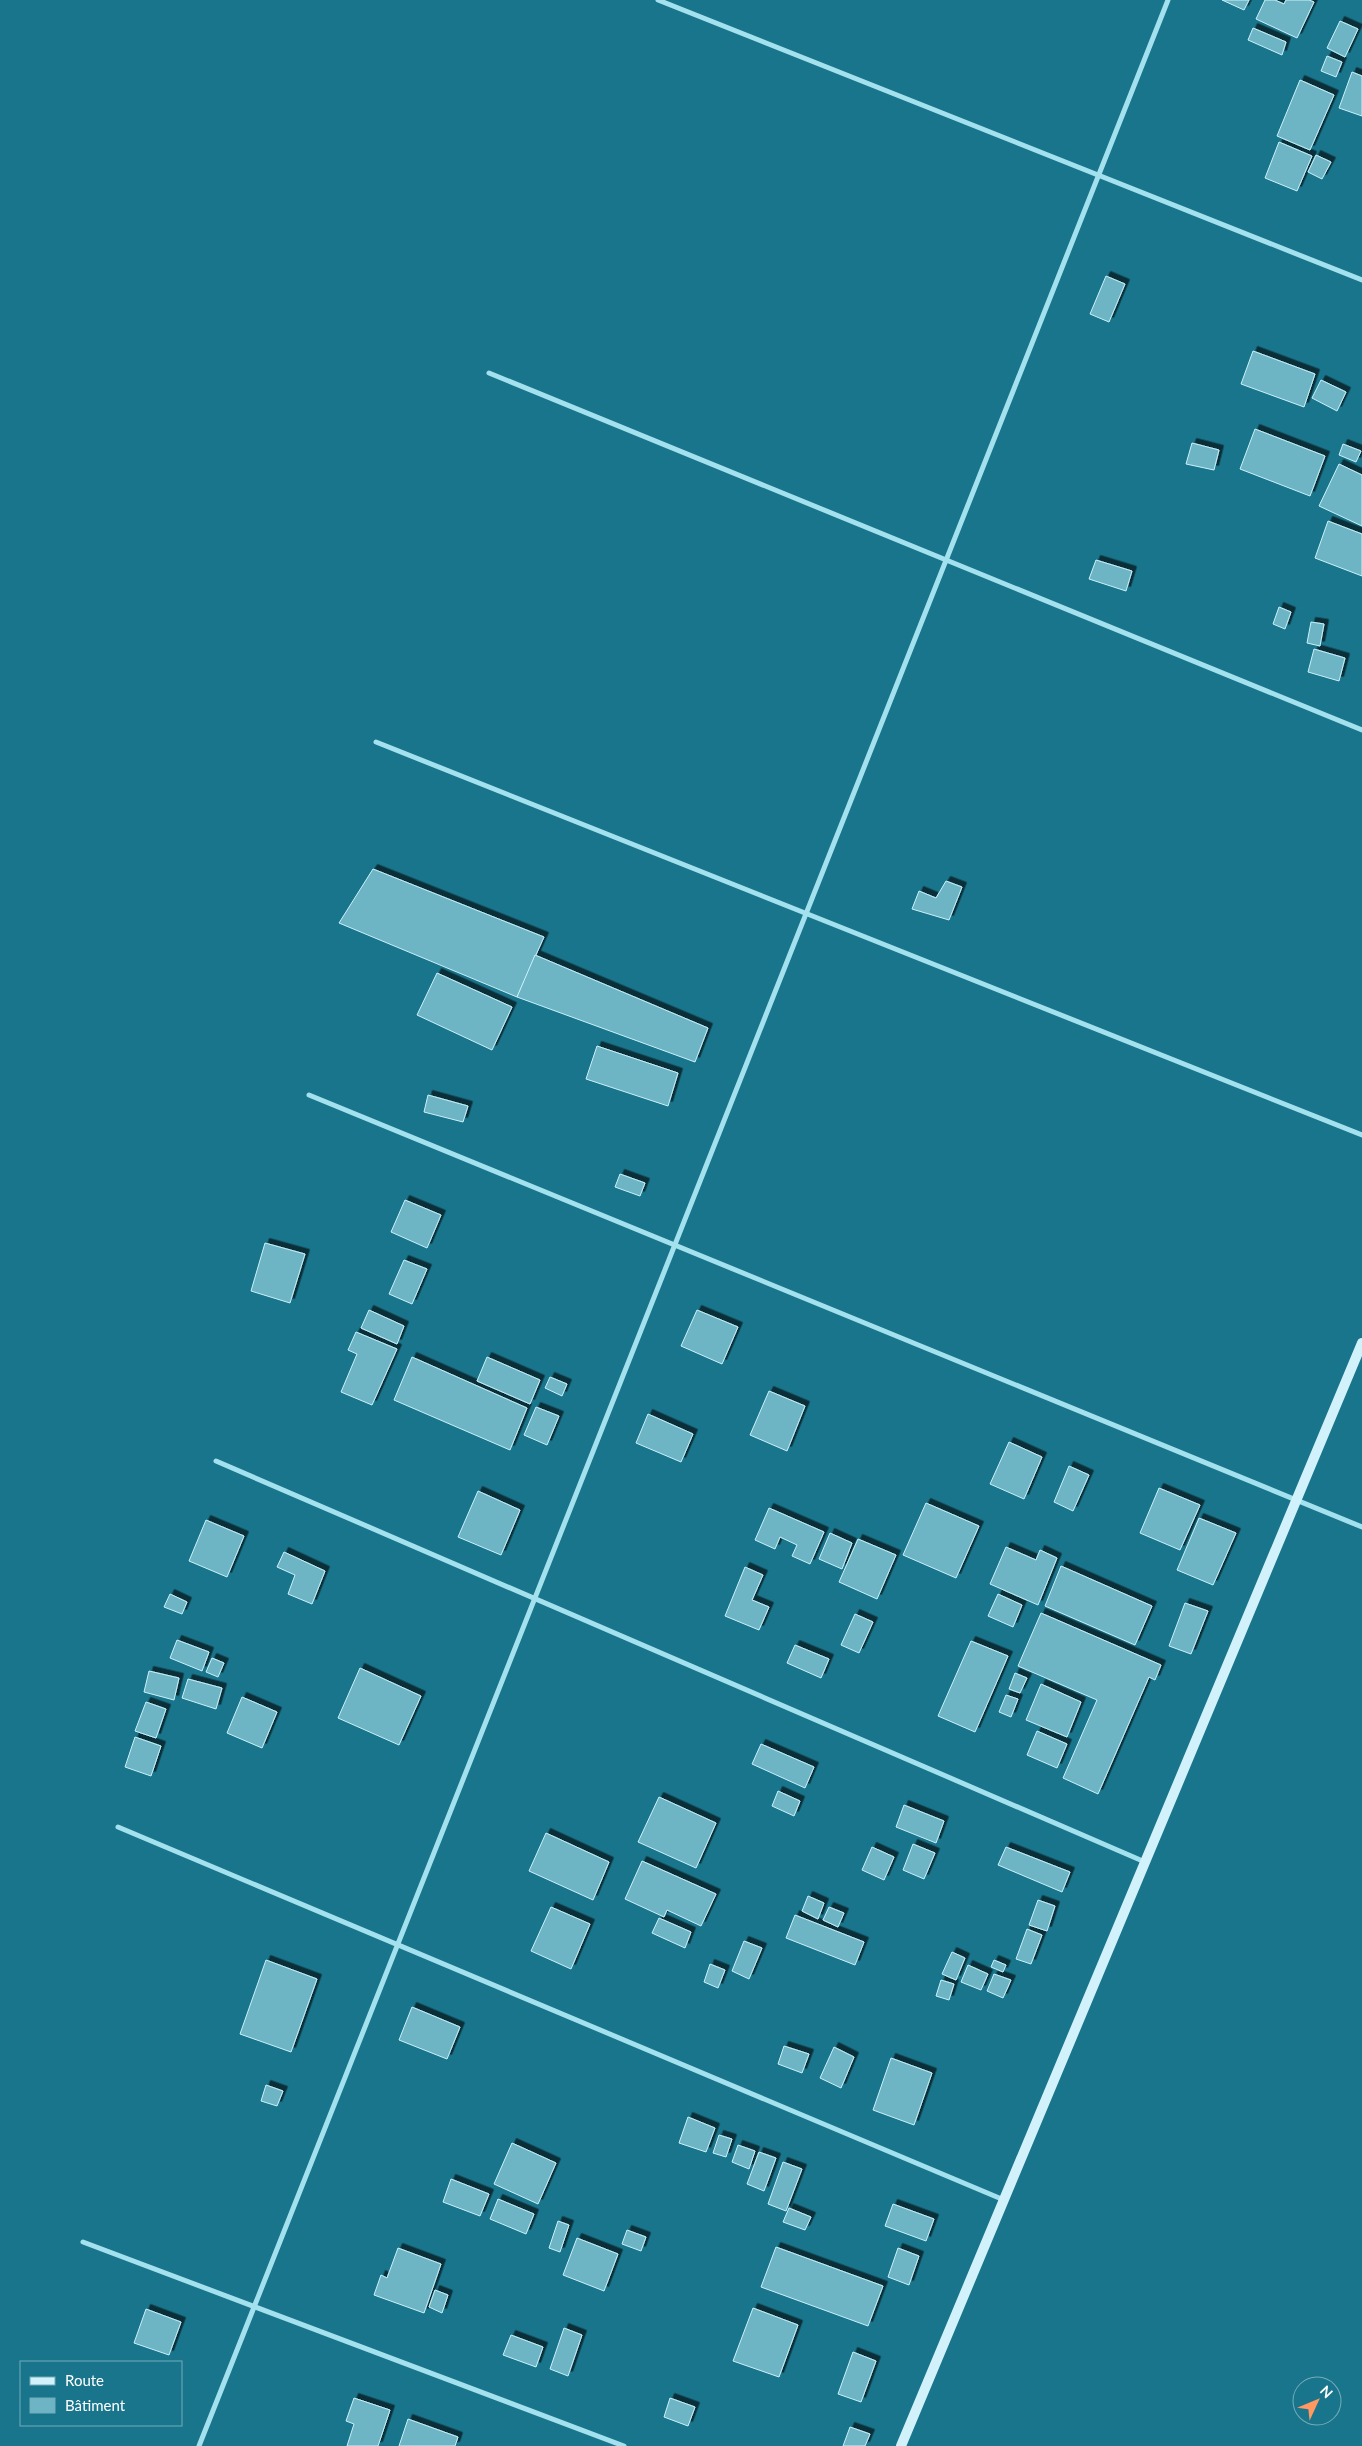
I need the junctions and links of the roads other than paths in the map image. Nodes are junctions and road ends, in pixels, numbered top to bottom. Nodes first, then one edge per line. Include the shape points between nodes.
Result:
1 (658, 0) edge
2 (1168, 0) edge
3 (1098, 175) junction
4 (1362, 280) edge
5 (489, 373) dead end
6 (946, 560) junction
7 (1362, 730) edge
8 (376, 742) dead end
9 (805, 913) junction
10 (309, 1094) dead end
11 (1362, 1135) edge
12 (675, 1244) junction
13 (1362, 1344) edge
14 (216, 1461) dead end
15 (1297, 1499) junction
16 (1362, 1527) edge
17 (535, 1599) junction
18 (118, 1828) dead end
19 (1145, 1862) junction
20 (397, 1945) junction
21 (1004, 2200) junction
22 (83, 2242) dead end
23 (255, 2307) junction
24 (199, 2446) edge
25 (624, 2446) edge
26 (901, 2446) edge

1 - 3 street
2 - 3 street
3 - 4 street
3 - 6 street
5 - 6 street
6 - 7 street
6 - 9 street
8 - 9 street
9 - 11 street
9 - 12 street
10 - 12 street
12 - 15 street
12 - 17 street
13 - 15 street
14 - 17 street
15 - 16 street
15 - 19 street
17 - 19 street
17 - 20 street
18 - 20 street
19 - 21 street
20 - 21 street
20 - 23 street
21 - 26 street
22 - 23 street
23 - 24 street
23 - 25 street

